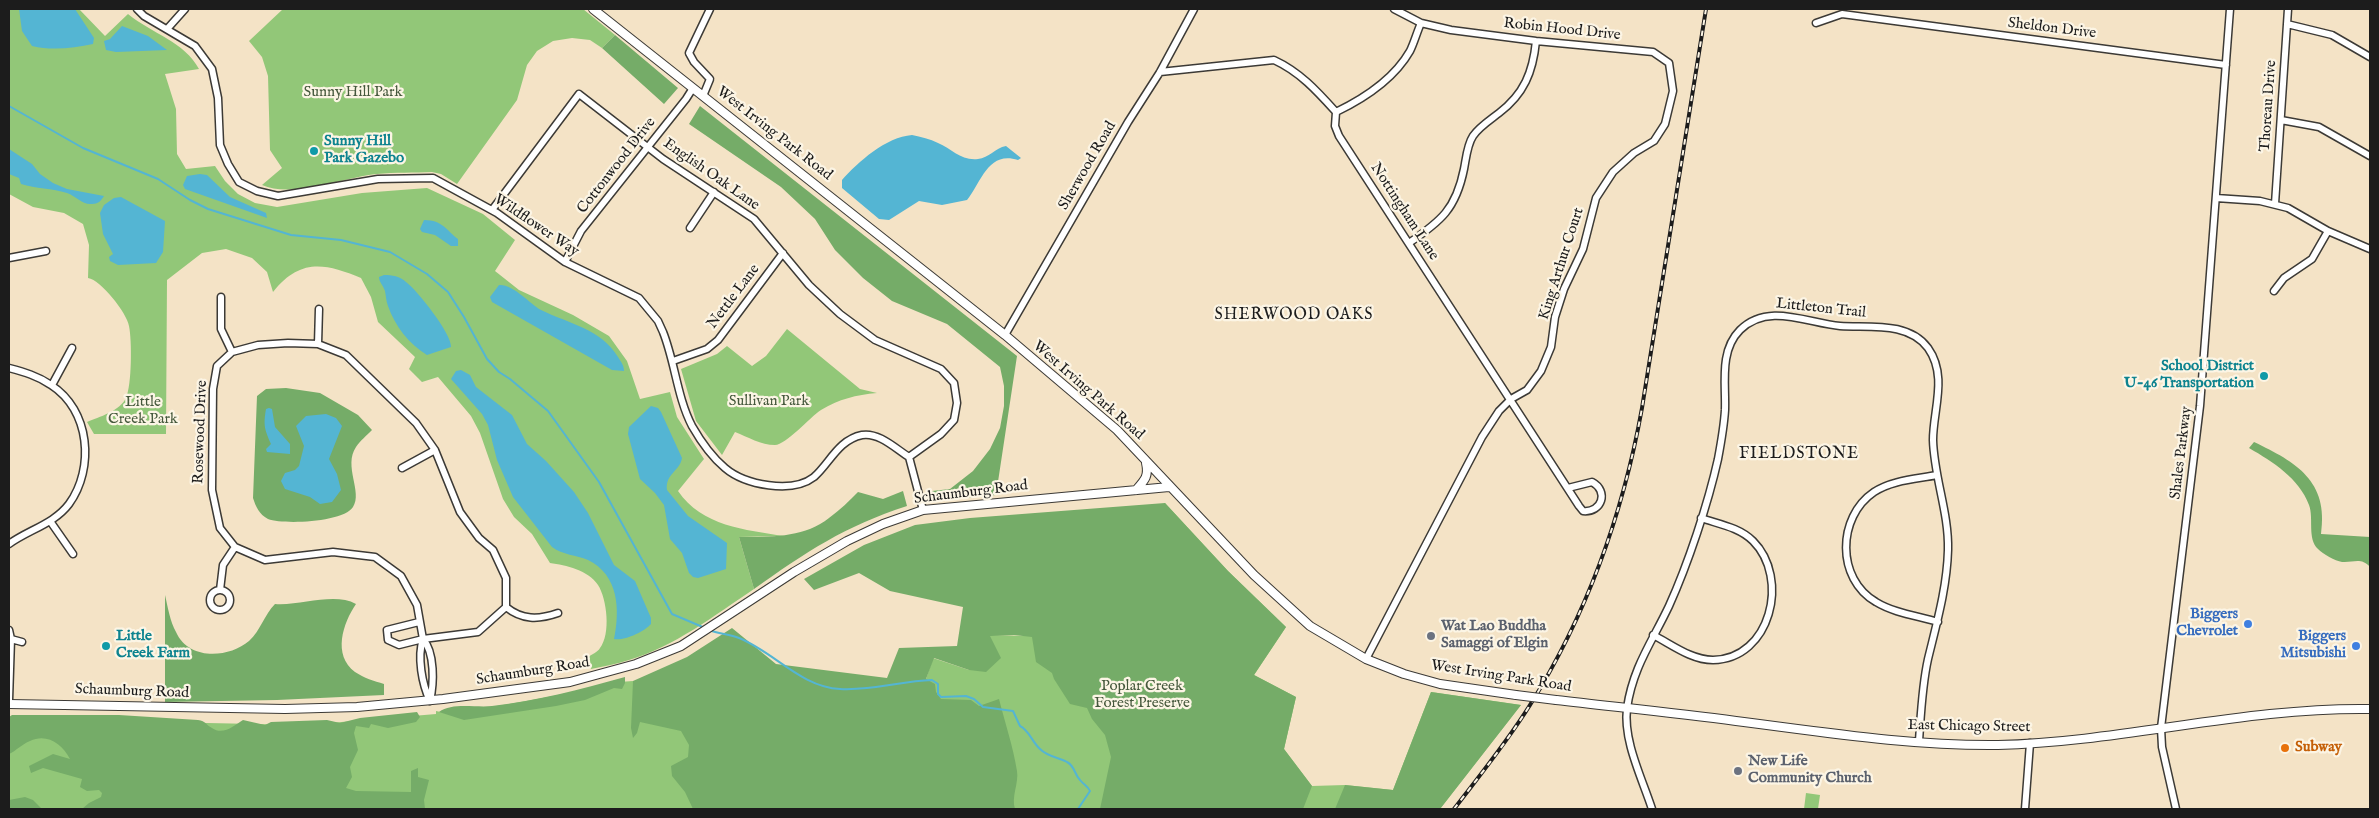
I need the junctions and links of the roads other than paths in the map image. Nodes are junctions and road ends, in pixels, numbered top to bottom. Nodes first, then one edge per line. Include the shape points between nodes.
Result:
1 (137, 9) edge
2 (186, 9) edge
3 (593, 9) edge
4 (710, 9) edge
5 (1192, 9) edge
6 (1394, 9) edge
7 (2230, 9) edge
8 (2288, 9) edge
9 (1421, 22) junction
10 (1816, 23) dead end
11 (2287, 24) junction
12 (168, 28) junction
13 (1536, 41) junction
14 (2370, 57) edge
15 (1669, 62) joint
16 (2226, 65) junction
17 (1160, 72) junction
18 (693, 88) junction
19 (703, 96) junction
20 (1336, 112) junction
21 (2281, 120) junction
22 (648, 147) junction
23 (2370, 156) edge
24 (714, 192) junction
25 (2216, 198) junction
26 (2274, 204) junction
27 (492, 210) junction
28 (690, 228) dead end
29 (2328, 231) junction
30 (1409, 243) junction
31 (2370, 249) edge
32 (46, 251) dead end
33 (783, 253) junction
34 (9, 258) edge
35 (565, 262) junction
36 (2274, 291) dead end
37 (221, 297) dead end
38 (319, 309) dead end
39 (1005, 335) junction
40 (318, 344) junction
41 (72, 348) dead end
42 (232, 352) junction
43 (673, 361) junction
44 (9, 368) edge
45 (52, 385) junction
46 (1511, 399) junction
47 (435, 450) junction
48 (909, 457) junction
49 (1145, 461) junction
50 (402, 468) dead end
51 (1937, 475) junction
52 (1169, 487) junction
53 (1568, 488) junction
54 (1136, 490) junction
55 (923, 510) junction
56 (1701, 518) junction
57 (50, 521) junction
58 (9, 544) edge
59 (235, 547) junction
60 (73, 554) dead end
61 (220, 590) dead end
62 (506, 607) junction
63 (558, 613) dead end
64 (419, 622) junction
65 (1938, 622) junction
66 (9, 630) edge
67 (1654, 635) junction
68 (11, 639) junction
69 (423, 639) junction
70 (22, 642) dead end
71 (1366, 659) junction
72 (430, 701) junction
73 (9, 702) edge
74 (1627, 708) junction
75 (2370, 709) edge
76 (2161, 728) junction
77 (1920, 741) junction
78 (2030, 743) junction
79 (1652, 809) edge
80 (2025, 809) edge
81 (2176, 809) edge

1 - 12 street, Wildflower Way
2 - 12 street
3 - 18 main road, West Irving Park Road
4 - 19 street via 689,53 710,79
5 - 17 street, Sherwood Road
6 - 9 street, Robin Hood Drive
7 - 16 street, Shales Parkway
8 - 11 street, Thoreau Drive
9 - 13 street, Robin Hood Drive via 1451,30
9 - 20 street via 1409,52 1388,77 1366,98
10 - 16 street, Sheldon Drive via 1842,14
11 - 14 street via 2332,35
11 - 21 street, Thoreau Drive
12 - 27 street, Wildflower Way via 195,46 212,69 218,98 220,145 239,182 257,192 278,196 378,179 433,178
13 - 15 street, Robin Hood Drive via 1653,52
13 - 30 street via 1531,71 1521,92 1472,136 1461,187 1454,203 1436,225
15 - 46 street, King Arthur Court via 1672,91 1665,124 1654,141 1613,172 1596,198 1583,249 1564,289 1555,317 1551,347 1541,371 1527,390
16 - 25 street, Shales Parkway
17 - 20 street via 1274,60 1305,79
17 - 39 street, Sherwood Road
18 - 19 main road, West Irving Park Road
18 - 22 street, Cottonwood Drive
19 - 39 main road, West Irving Park Road
20 - 30 street, Nottingham Lane via 1335,126 1339,136
21 - 23 street via 2319,127
21 - 26 street, Thoreau Drive
22 - 24 street, English Oak Lane
22 - 27 street, English Oak Lane via 580,94
22 - 35 street, Cottonwood Drive via 581,231
24 - 28 street
24 - 33 street, English Oak Lane via 754,219
25 - 26 street
25 - 76 street, Shales Parkway via 2200,406
26 - 29 street via 2288,208
27 - 35 street, Wildflower Way
29 - 31 street
29 - 36 street via 2312,259 2288,275
30 - 46 street, Nottingham Lane
32 - 34 street
33 - 43 street, Nettle Lane via 718,340 700,352
33 - 48 street, English Oak Lane via 840,314 875,340 941,369 954,383 957,404 954,420 941,434
35 - 43 street, Wildflower Way via 639,298 658,321
37 - 42 street via 221,330
38 - 40 street
39 - 49 main road, West Irving Park Road via 1117,430
40 - 42 street via 258,345
40 - 47 street via 346,355 416,423
41 - 45 street
42 - 59 street, Rosewood Drive via 218,366 213,389 212,490 220,528
43 - 48 street, Wildflower Way via 693,428 724,468 738,476 779,487 795,486 812,478 841,445 862,435 880,438
44 - 45 street via 33,374
45 - 57 street via 74,409 84,434 86,455 83,474 73,497
46 - 53 street, Nottingham Lane
46 - 71 street, King Arthur Court via 1482,437
47 - 50 street
47 - 62 street via 460,512 479,538 493,550 506,578
48 - 55 street
49 - 52 main road, West Irving Park Road
49 - 54 main road via 1148,473
51 - 56 street, Littleton Trail via 1933,443 1939,382 1933,357 1922,342 1896,329 1768,316 1740,330 1727,354 1722,436
51 - 65 street, Littleton Trail via 1948,546
51 - 65 street via 1887,486 1871,494 1853,517 1846,545 1849,568 1865,594 1890,609
52 - 54 main road, Schaumburg Road
52 - 71 main road, West Irving Park Road via 1254,575 1310,626
53 - 53 street, Nottingham Lane via 1592,482 1601,491 1601,503 1590,512 1583,510
54 - 55 main road, Schaumburg Road
55 - 72 main road, Schaumburg Road via 847,541 681,646 636,664 570,682
56 - 67 street, Littleton Trail via 1680,580
56 - 67 street via 1740,531 1759,548 1772,580 1771,604 1765,623 1749,647 1727,658 1713,660 1692,656
57 - 58 street
57 - 60 street
59 - 61 street via 223,564
59 - 64 street, Rosewood Drive via 266,560 333,552 375,557 401,576 417,605
62 - 63 street via 514,614 531,619
62 - 69 street via 478,632
64 - 69 street, Rosewood Drive
64 - 69 street via 387,630 388,640 398,645
65 - 77 street, Littleton Trail via 1924,685
66 - 68 street
67 - 74 street, Littleton Trail via 1637,666
68 - 70 street
68 - 73 street
69 - 72 street, Rosewood Drive via 420,647 425,689
71 - 74 main road, West Irving Park Road, bridge via 1440,684
72 - 73 main road, Schaumburg Road via 285,709
74 - 77 main road, East Chicago Street via 1857,737
74 - 79 street, Littleton Trail via 1631,747
75 - 76 main road, East Chicago Street via 2314,710
76 - 78 main road, East Chicago Street via 2124,735
76 - 81 street, Shales Parkway
77 - 78 main road, East Chicago Street via 1997,745
78 - 80 street

